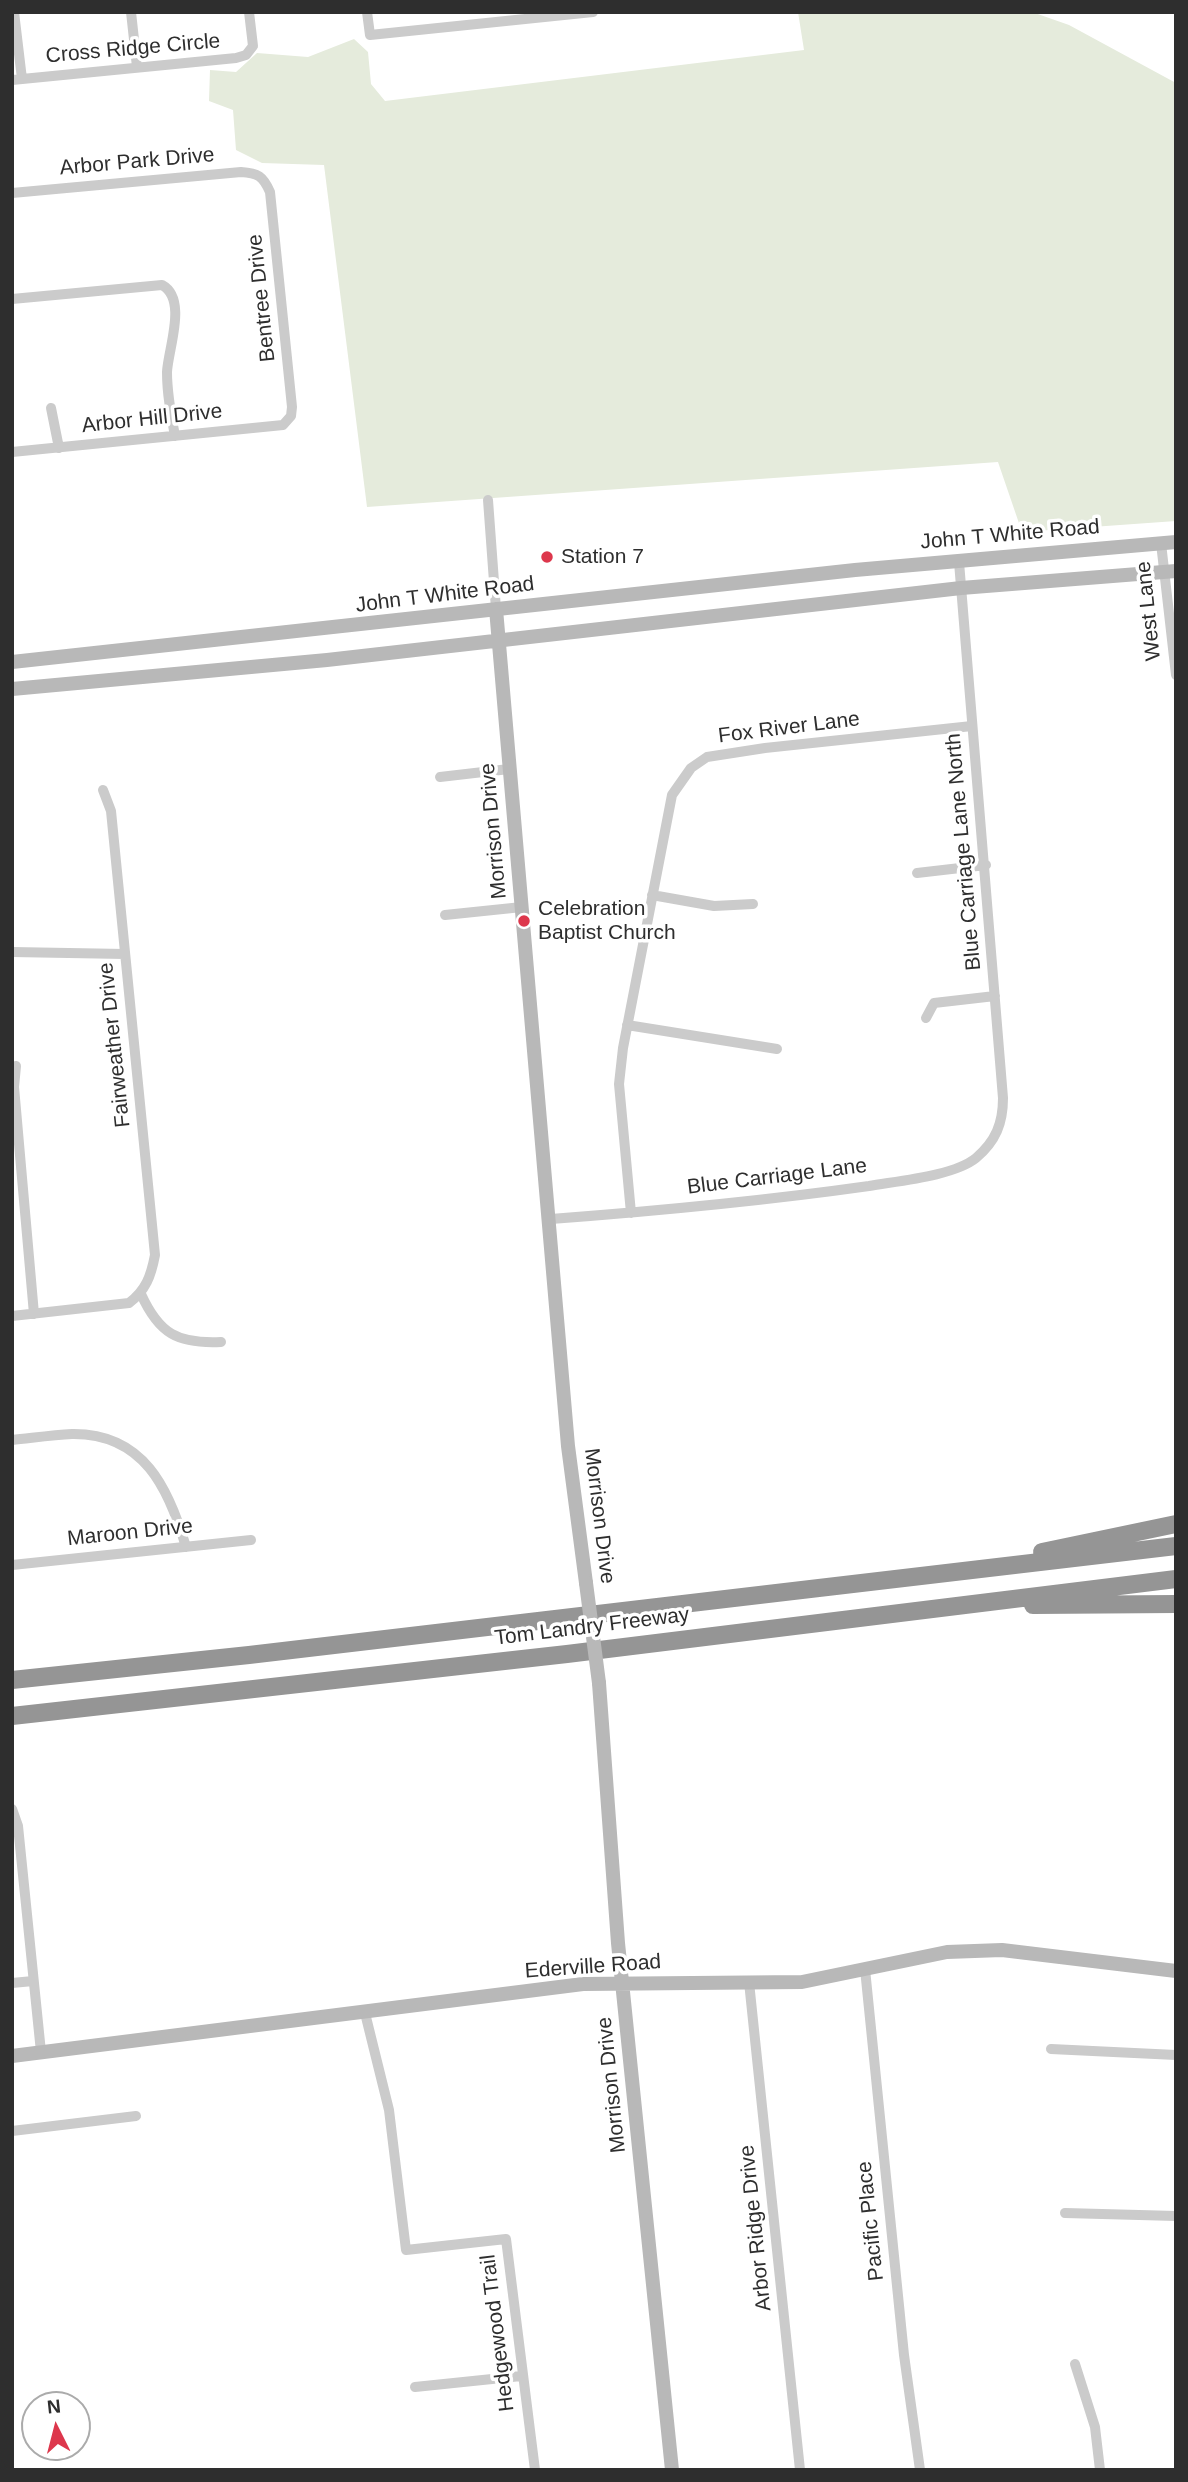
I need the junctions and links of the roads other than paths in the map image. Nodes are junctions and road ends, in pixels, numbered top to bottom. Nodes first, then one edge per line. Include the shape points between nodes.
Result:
1 (14, 12) edge
2 (131, 12) edge
3 (249, 12) edge
4 (367, 12) edge
5 (593, 12) edge
6 (138, 67) junction
7 (17, 79) edge
8 (263, 178) joint
9 (12, 193) edge
10 (12, 299) edge
11 (51, 408) dead end
12 (291, 416) joint
13 (175, 436) junction
14 (59, 449) junction
15 (12, 452) edge
16 (488, 500) dead end
17 (1169, 543) edge
18 (959, 562) junction
19 (1170, 572) edge
20 (961, 588) junction
21 (496, 609) junction
22 (498, 639) junction
23 (12, 662) edge
24 (1176, 675) edge
25 (12, 689) edge
26 (972, 726) junction
27 (509, 769) junction
28 (440, 777) dead end
29 (103, 790) dead end
30 (986, 865) junction
31 (918, 873) dead end
32 (652, 895) junction
33 (753, 904) dead end
34 (522, 907) junction
35 (445, 915) dead end
36 (12, 952) edge
37 (125, 954) junction
38 (995, 996) junction
39 (926, 1018) dead end
40 (627, 1025) junction
41 (777, 1049) dead end
42 (16, 1066) dead end
43 (995, 1137) joint
44 (631, 1213) junction
45 (551, 1219) junction
46 (141, 1294) junction
47 (34, 1314) junction
48 (12, 1316) edge
49 (221, 1342) dead end
50 (12, 1440) edge
51 (1176, 1524) edge
52 (251, 1540) dead end
53 (1176, 1546) edge
54 (186, 1547) junction
55 (12, 1565) edge
56 (939, 1575) junction
57 (1176, 1579) edge
58 (1176, 1604) edge
59 (945, 1605) junction
60 (12, 1680) edge
61 (12, 1716) edge
62 (12, 1809) edge
63 (865, 1969) junction
64 (1176, 1971) edge
65 (33, 1981) junction
66 (623, 1982) junction
67 (749, 1982) junction
68 (12, 1983) edge
69 (365, 2013) junction
70 (1051, 2049) dead end
71 (41, 2052) junction
72 (1176, 2055) edge
73 (12, 2056) edge
74 (136, 2116) dead end
75 (12, 2131) edge
76 (1065, 2213) dead end
77 (1176, 2216) edge
78 (1074, 2364) dead end
79 (522, 2376) junction
80 (415, 2387) dead end
81 (535, 2470) edge
82 (672, 2470) edge
83 (800, 2470) edge
84 (920, 2470) edge
85 (1100, 2470) edge

1 - 7 street
2 - 6 street
3 - 6 street, Cross Ridge Circle via 253,46 246,55
4 - 5 street via 370,35
6 - 7 street, Cross Ridge Circle
8 - 9 street, Arbor Park Drive via 240,172
8 - 12 street, Bentree Drive via 270,192
10 - 13 street via 167,288 173,296 175,328 167,370
11 - 14 street
12 - 13 street, Arbor Hill Drive via 283,425
13 - 14 street, Arbor Hill Drive
14 - 15 street, Arbor Hill Drive
16 - 21 street
17 - 18 street, John T White Road
17 - 19 street, West Lane
18 - 20 street, Blue Carriage Lane North
18 - 21 street, John T White Road
19 - 20 street
19 - 24 street, West Lane
20 - 22 street
20 - 26 street, Blue Carriage Lane North
21 - 22 street, Morrison Drive
21 - 23 street, John T White Road
22 - 25 street
22 - 27 street, Morrison Drive
26 - 30 street, Blue Carriage Lane North
26 - 32 street, Fox River Lane via 707,757 691,768 672,795
27 - 28 street
27 - 34 street, Morrison Drive
29 - 37 street, Fairweather Drive via 111,811
30 - 31 street
30 - 38 street, Blue Carriage Lane North
32 - 33 street via 714,906
32 - 40 street, Fox River Lane
34 - 35 street
34 - 45 street, Morrison Drive
36 - 37 street
37 - 46 street, Fairweather Drive via 155,1255
38 - 39 street via 934,1003
38 - 43 street, Blue Carriage Lane North via 1003,1098 1003,1117
40 - 41 street
40 - 44 street, Fox River Lane via 619,1084
42 - 47 street via 14,1087
43 - 44 street, Blue Carriage Lane via 975,1160 929,1177
44 - 45 street, Blue Carriage Lane
45 - 66 street, Morrison Drive, bridge via 568,1446 599,1683
46 - 47 street via 129,1303
46 - 49 street via 152,1317 171,1335 195,1343
47 - 48 street
50 - 54 street via 75,1434 109,1441 142,1460 173,1502
51 - 56 highway
52 - 54 street, Maroon Drive
53 - 56 highway, Tom Landry Freeway
54 - 55 street, Maroon Drive
56 - 60 highway, Tom Landry Freeway
57 - 59 highway, Tom Landry Freeway
58 - 59 highway
59 - 61 highway, Tom Landry Freeway
62 - 65 street via 18,1825
63 - 64 street, Ederville Road via 947,1952 1002,1950
63 - 67 street, Ederville Road via 802,1982
63 - 84 street, Pacific Place
65 - 68 street
65 - 71 street
66 - 67 street, Ederville Road
66 - 69 street, Ederville Road
66 - 82 street, Morrison Drive
67 - 83 street, Arbor Ridge Drive
69 - 71 street, Ederville Road
69 - 79 street, Hedgewood Trail via 388,2110 406,2250 506,2239
70 - 72 street
71 - 73 street, Ederville Road
74 - 75 street
76 - 77 street
78 - 85 street via 1095,2427
79 - 80 street
79 - 81 street, Hedgewood Trail

